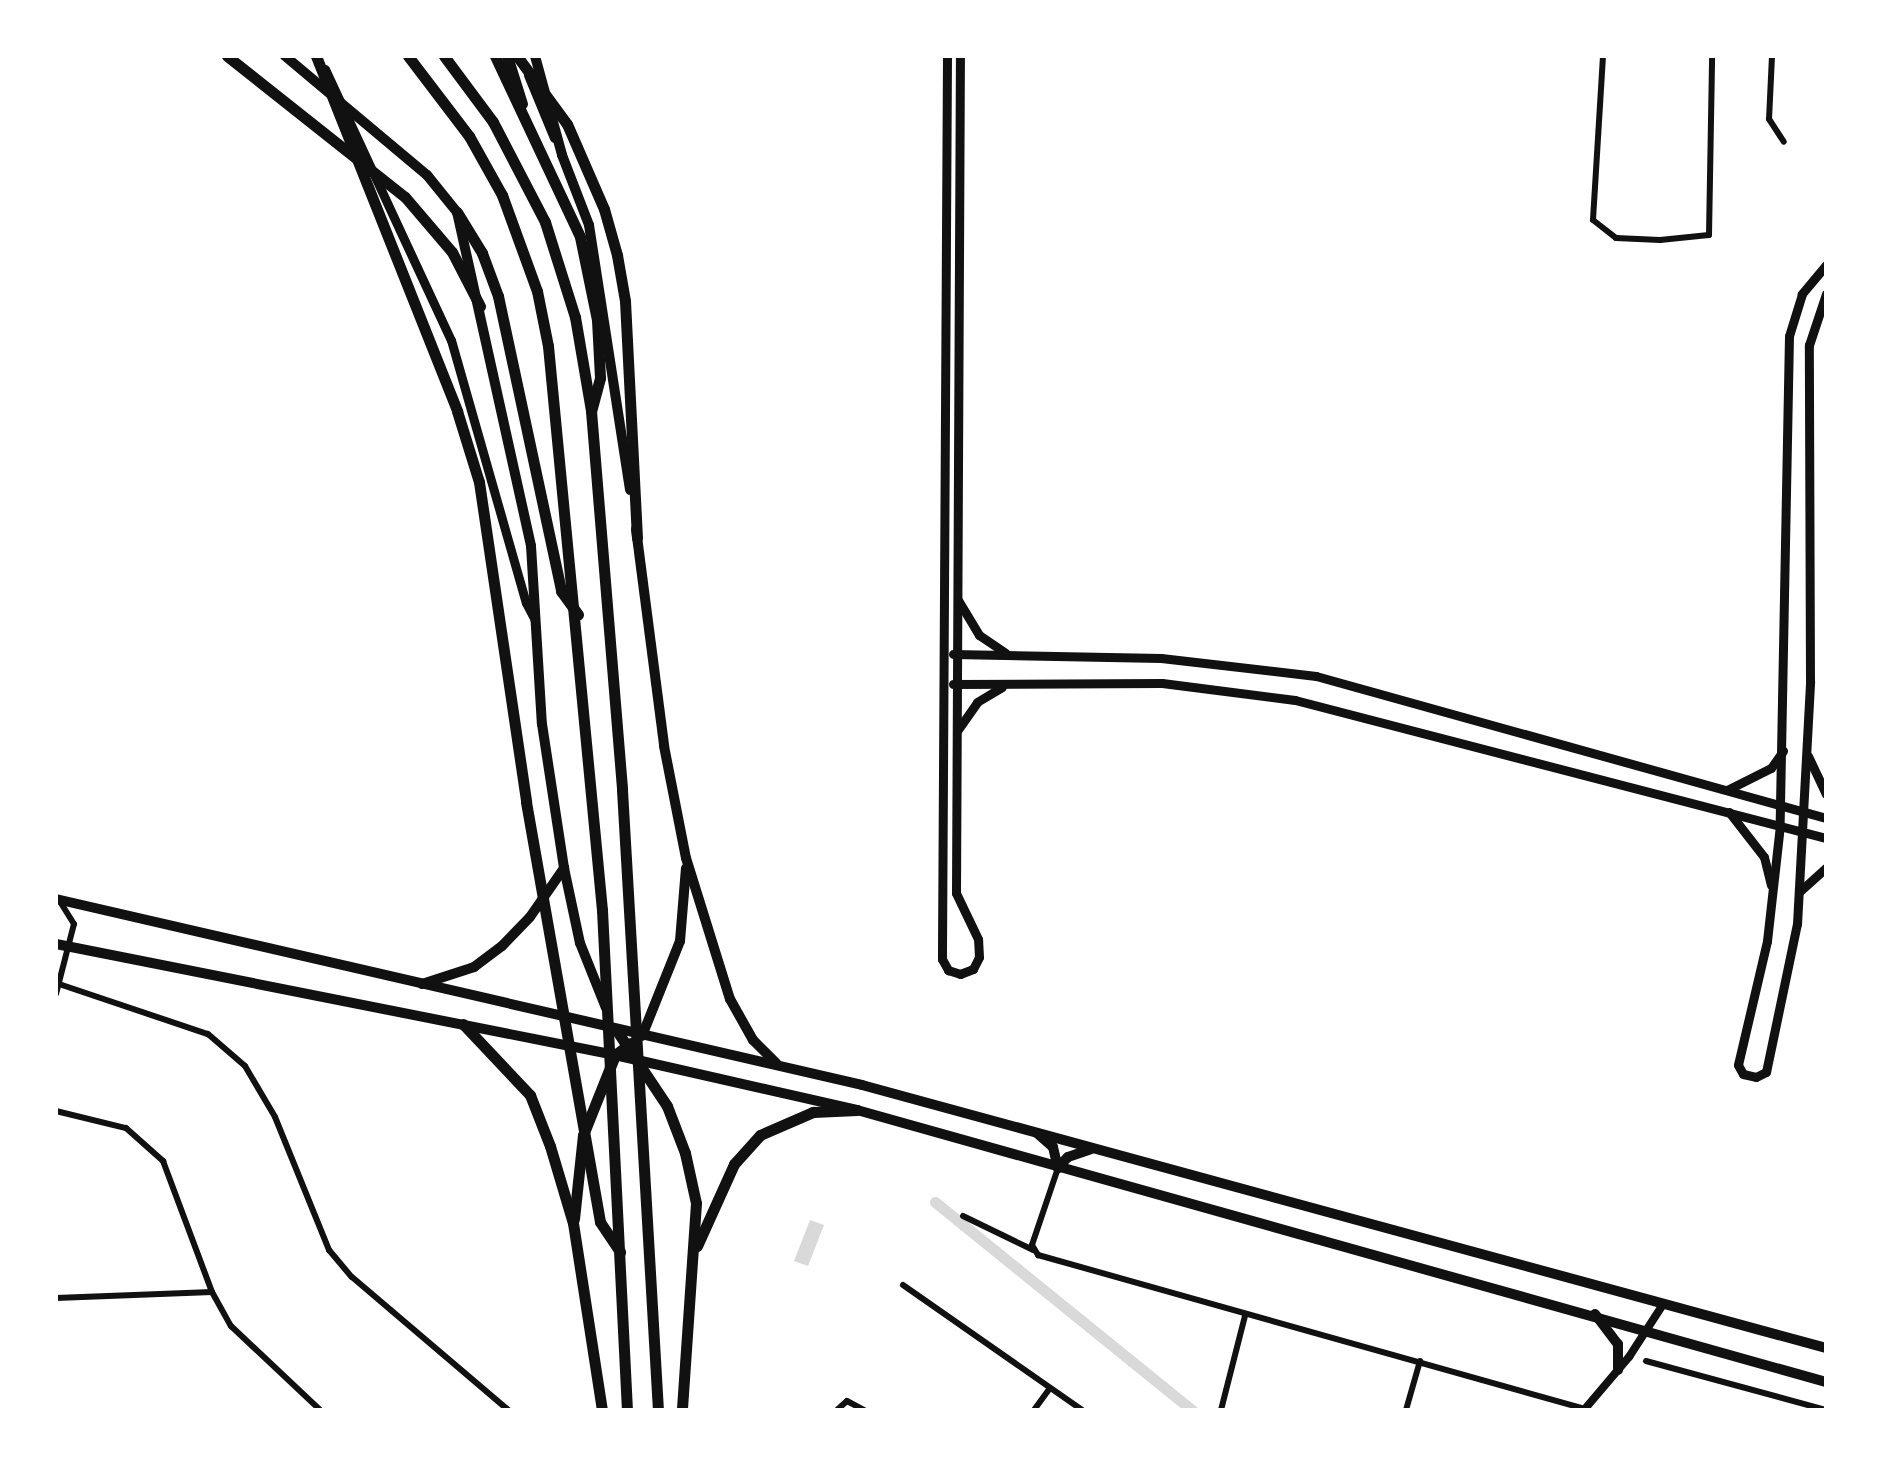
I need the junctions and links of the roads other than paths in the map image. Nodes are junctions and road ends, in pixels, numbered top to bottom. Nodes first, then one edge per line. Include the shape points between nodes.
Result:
1 (227, 56) edge
2 (285, 56) edge
3 (317, 56) edge
4 (408, 56) edge
5 (444, 56) edge
6 (495, 56) edge
7 (507, 56) edge
8 (520, 56) edge
9 (535, 56) edge
10 (947, 56) edge
11 (960, 56) edge
12 (1603, 56) edge
13 (1712, 56) edge
14 (1772, 56) edge
15 (523, 113) junction
16 (1784, 142) dead end
17 (562, 155) junction
18 (457, 212) junction
19 (1826, 265) edge
20 (1826, 294) edge
21 (480, 306) junction
22 (591, 411) junction
23 (637, 538) junction
24 (956, 597) junction
25 (578, 615) junction
26 (535, 620) junction
27 (942, 654) junction
28 (956, 654) junction
29 (1008, 655) junction
30 (942, 684) junction
31 (956, 684) junction
32 (1009, 684) junction
33 (956, 733) junction
34 (1783, 751) junction
35 (1806, 753) junction
36 (1727, 790) junction
37 (1826, 794) edge
38 (1781, 805) junction
39 (1802, 811) junction
40 (1729, 812) junction
41 (1826, 818) edge
42 (1780, 825) junction
43 (1802, 830) junction
44 (1826, 838) edge
45 (686, 858) junction
46 (564, 868) junction
47 (1826, 868) edge
48 (1773, 892) junction
49 (1799, 892) junction
50 (57, 900) edge
51 (56, 944) edge
52 (69, 948) junction
53 (59, 984) junction
54 (419, 985) junction
55 (56, 994) edge
56 (463, 1024) junction
57 (617, 1031) junction
58 (642, 1036) junction
59 (628, 1045) junction
60 (615, 1055) junction
61 (641, 1061) junction
62 (778, 1064) junction
63 (857, 1110) junction
64 (56, 1111) edge
65 (1029, 1129) junction
66 (1097, 1148) junction
67 (1058, 1168) junction
68 (963, 1216) dead end
69 (573, 1223) junction
70 (1033, 1250) junction
71 (620, 1252) junction
72 (694, 1255) junction
73 (903, 1285) dead end
74 (212, 1292) junction
75 (56, 1298) edge
76 (1662, 1306) junction
77 (1595, 1314) junction
78 (1245, 1316) junction
79 (1648, 1328) junction
80 (1826, 1348) edge
81 (1420, 1361) junction
82 (1646, 1361) dead end
83 (1618, 1370) junction
84 (1826, 1382) edge
85 (1049, 1389) junction
86 (320, 1410) edge
87 (508, 1410) edge
88 (602, 1410) edge
89 (627, 1410) edge
90 (658, 1410) edge
91 (682, 1410) edge
92 (837, 1410) edge
93 (864, 1410) edge
94 (1034, 1410) edge
95 (1082, 1410) edge
96 (1221, 1410) edge
97 (1406, 1410) edge
98 (1584, 1410) edge
99 (1826, 1410) edge

1 - 21 highway via 405,197 452,252
2 - 18 main road via 427,175
3 - 26 main road via 402,228 471,399
3 - 71 highway via 457,411 479,482 526,802 600,1222
4 - 25 highway via 482,160 521,240 537,291 548,346
5 - 22 highway via 493,122 545,222 575,317
6 - 15 highway
7 - 15 highway
8 - 17 main road
8 - 23 highway via 567,124 604,209 625,301
9 - 17 main road
10 - 27 main road
11 - 24 main road
12 - 13 street via 1593,207 1597,228 1630,239 1709,235
14 - 16 street via 1769,119
15 - 22 highway via 571,213 590,282 600,378
17 - 23 main road via 589,225
18 - 21 main road
18 - 25 highway via 482,253 498,296 561,591
19 - 34 main road via 1802,294 1791,323
20 - 35 main road via 1809,345
21 - 26 main road via 531,546
22 - 90 highway via 617,711
23 - 45 main road via 664,746
24 - 28 main road
24 - 29 main road via 979,635
25 - 71 highway
26 - 46 main road via 542,724
27 - 28 main road
27 - 30 main road
28 - 29 main road
28 - 31 main road
29 - 36 main road via 1216,661 1316,676
30 - 31 main road
30 - 33 main road via 942,959 948,970 960,974 973,969 979,957 978,939 956,893
31 - 32 main road
31 - 33 main road
32 - 33 main road via 977,702
32 - 40 main road via 1162,683 1295,700
34 - 36 main road via 1771,768
34 - 38 main road
35 - 37 main road
35 - 39 main road
36 - 38 main road
38 - 39 main road
38 - 42 main road
39 - 41 main road
39 - 43 main road
40 - 42 main road
40 - 48 main road via 1764,857
42 - 43 main road
42 - 48 main road
43 - 44 main road
43 - 49 main road
45 - 58 main road via 680,941
45 - 62 main road via 730,999 753,1040
46 - 54 main road via 502,946 474,967
46 - 57 main road via 580,943
47 - 49 main road
48 - 49 main road via 1738,1065 1743,1074 1756,1077 1766,1072 1784,1001
50 - 52 street via 74,924
50 - 54 main road
51 - 52 main road
52 - 53 street
52 - 56 main road
53 - 55 street
53 - 87 street via 208,1034 245,1066 275,1117 329,1250 352,1277
54 - 57 main road
56 - 60 main road
56 - 69 highway via 530,1095
57 - 58 main road
57 - 59 highway
58 - 59 highway
58 - 62 main road
59 - 60 highway
59 - 61 highway
60 - 61 main road
60 - 69 highway via 583,1135
61 - 63 main road
61 - 72 highway via 667,1106 685,1153 696,1203
62 - 65 main road
63 - 67 main road
63 - 72 highway via 813,1112 786,1119 760,1135 722,1186
64 - 74 street via 126,1128 163,1161
65 - 66 main road
65 - 67 main road via 1053,1147
66 - 67 main road via 1068,1157
66 - 76 main road
67 - 70 street
67 - 77 main road
68 - 70 street
69 - 88 highway
70 - 78 street
71 - 89 highway
72 - 91 highway
73 - 85 street
74 - 75 street
74 - 86 street via 244,1343
76 - 79 street
76 - 80 main road
77 - 79 main road
77 - 83 main road via 1618,1344
78 - 81 street
78 - 96 street
79 - 83 street
79 - 84 main road
81 - 97 street
81 - 98 street
82 - 99 street
83 - 98 street
85 - 94 street
85 - 95 street
92 - 93 street via 847,1401

